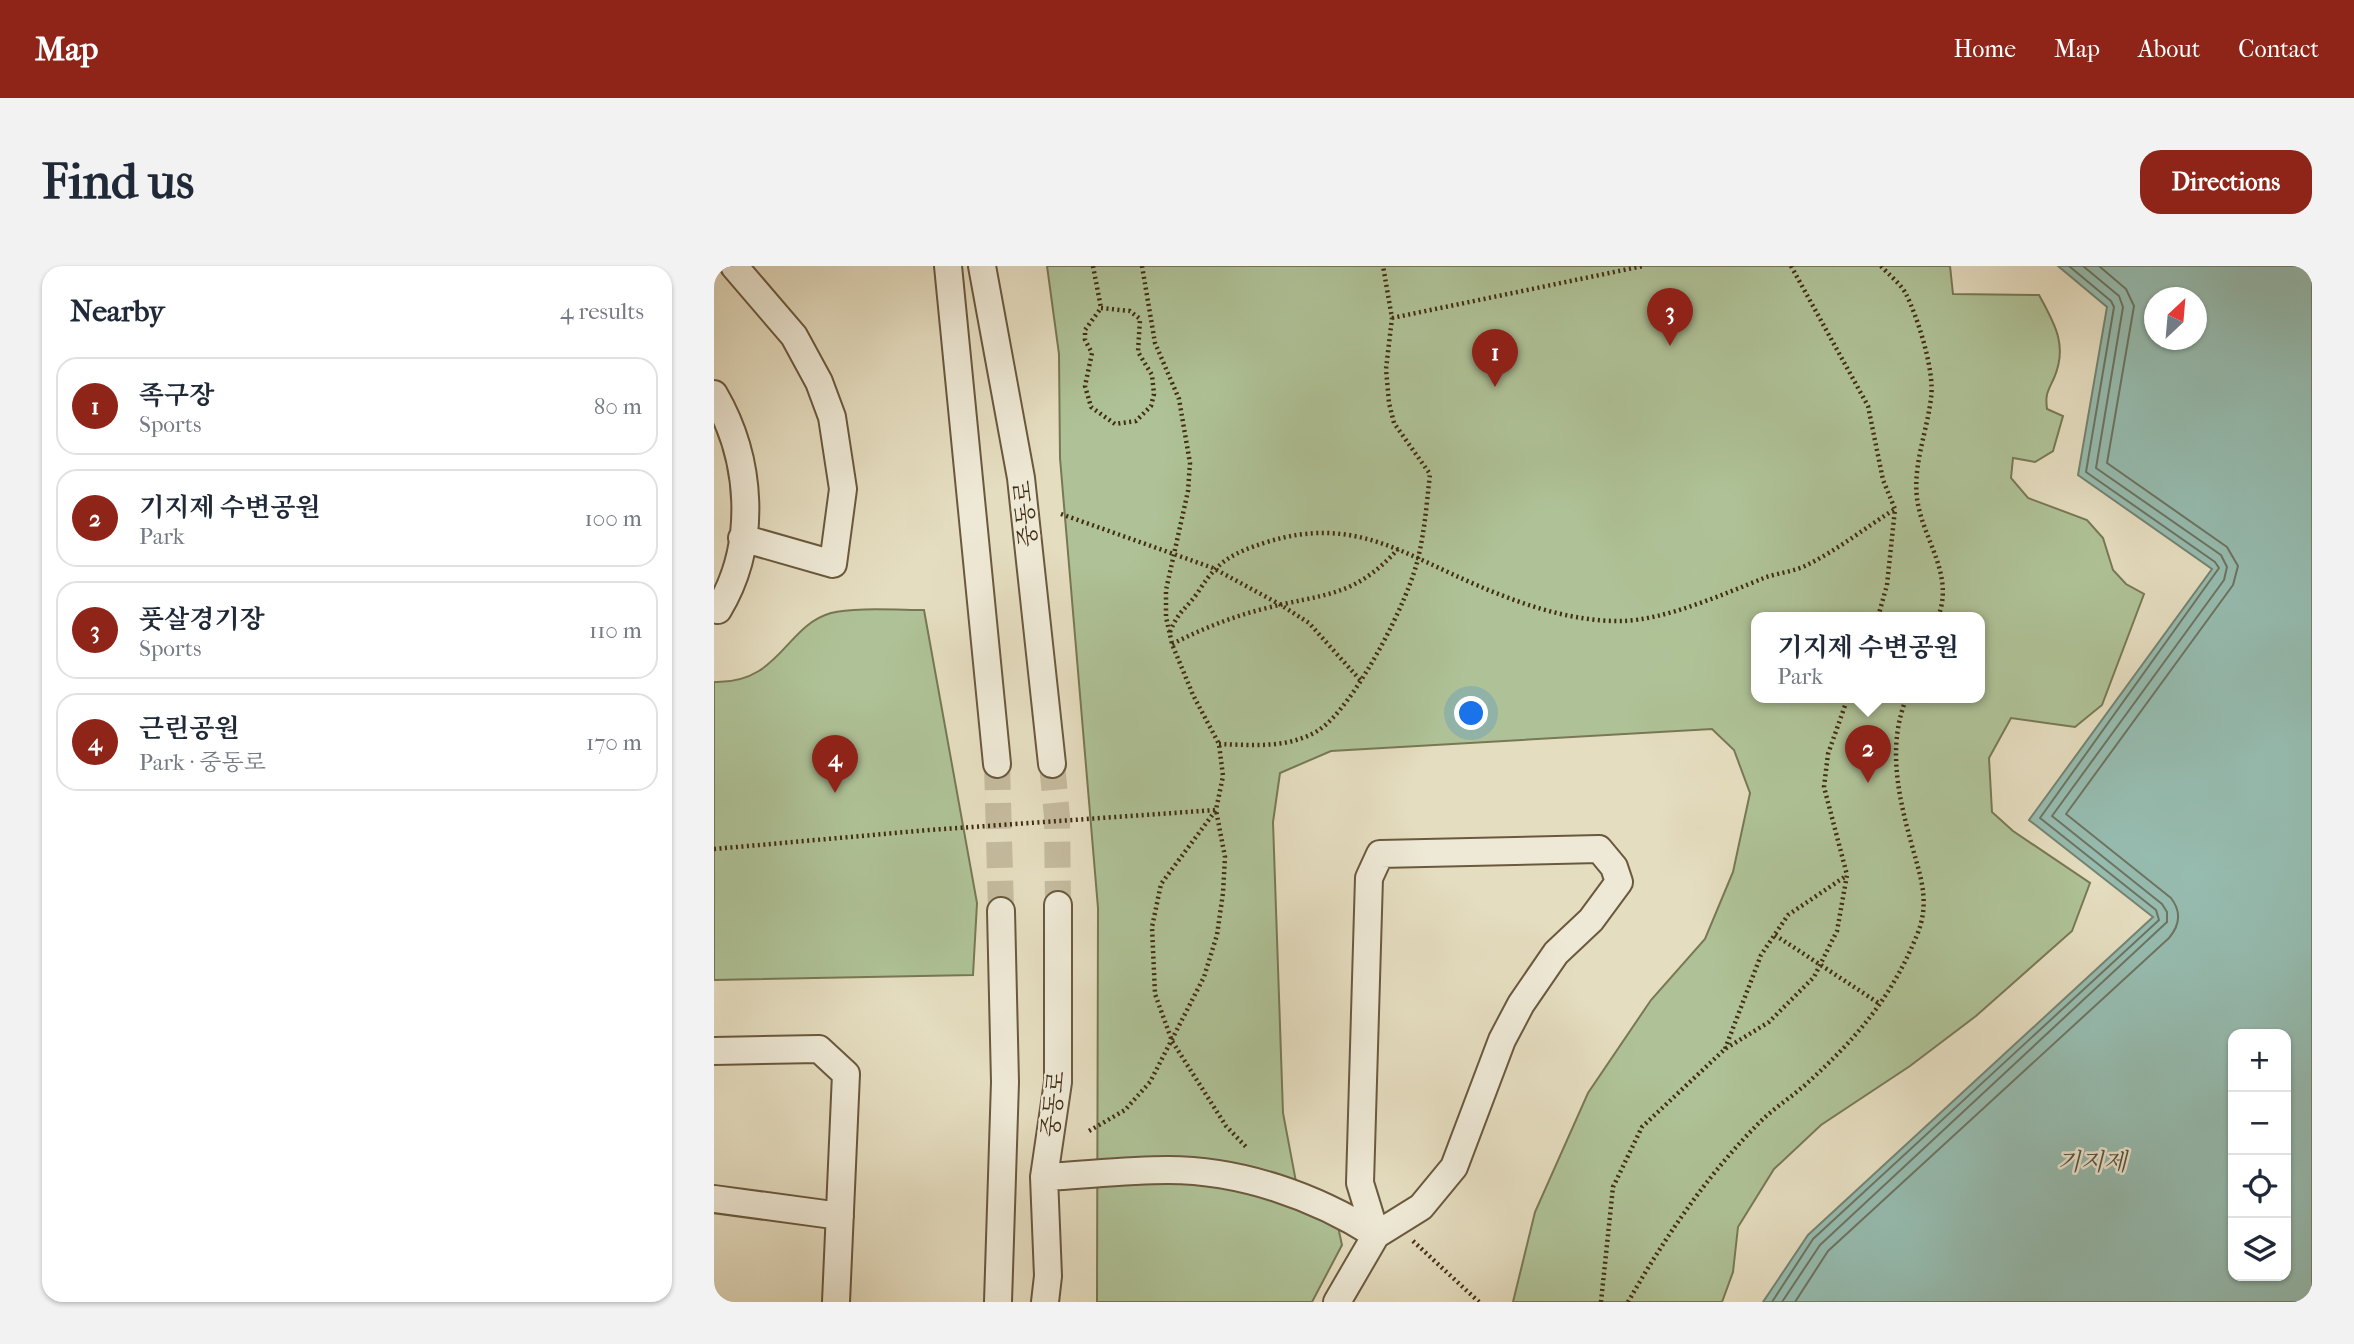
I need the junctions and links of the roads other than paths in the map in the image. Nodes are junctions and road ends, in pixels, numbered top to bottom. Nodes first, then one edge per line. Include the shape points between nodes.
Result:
1 (734, 266) edge
2 (948, 266) edge
3 (982, 266) edge
4 (714, 394) edge
5 (742, 538) junction
6 (718, 610) dead end
7 (997, 764) tunnel mouth
8 (1052, 764) tunnel mouth
9 (1058, 905) tunnel mouth
10 (1001, 911) tunnel mouth
11 (714, 1051) edge
12 (1044, 1177) junction
13 (714, 1199) edge
14 (840, 1216) junction
15 (1385, 1230) junction
16 (836, 1302) edge
17 (998, 1302) edge
18 (1045, 1302) edge
19 (1337, 1302) edge

1 - 5 street via 794,336 819,382 832,417 843,489 833,564
2 - 7 street
3 - 8 street, 중동로 via 1021,478
4 - 5 street via 731,423 746,481
5 - 6 street via 734,583
9 - 12 street, 중동로 via 1058,1082
10 - 17 street, 중동로 via 1004,1082
11 - 14 street via 819,1049 846,1074
12 - 15 street via 1170,1170 1228,1175 1314,1201
12 - 18 street, 중동로
13 - 14 street
14 - 16 street
15 - 15 street via 1421,1207 1454,1167 1502,1040 1521,1004 1556,953 1591,920 1619,882 1599,849 1380,854 1369,878 1360,1183
15 - 19 street

